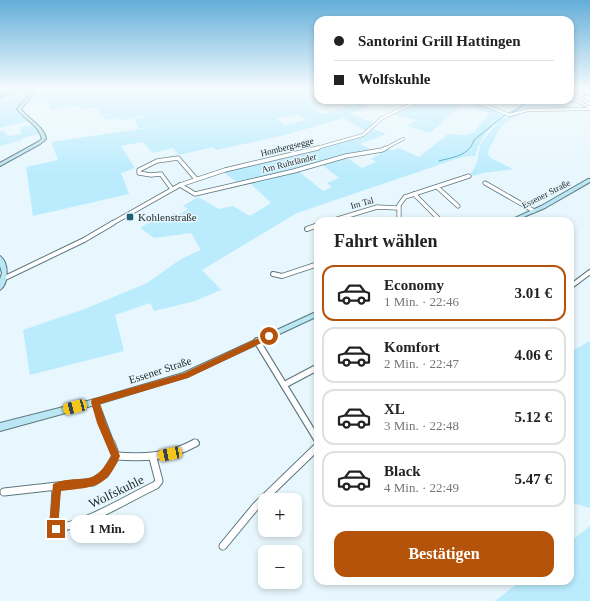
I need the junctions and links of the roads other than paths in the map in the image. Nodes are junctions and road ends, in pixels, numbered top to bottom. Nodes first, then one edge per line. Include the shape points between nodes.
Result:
1 (27, 117) edge
2 (384, 117) edge
3 (403, 140) dead end
4 (0, 165) edge
5 (469, 176) dead end
6 (196, 179) junction
7 (590, 180) edge
8 (485, 183) dead end
9 (180, 185) junction
10 (437, 187) junction
11 (172, 189) junction
12 (414, 194) junction
13 (458, 206) dead end
14 (398, 208) junction
15 (534, 211) junction
16 (344, 217) edge
17 (399, 217) edge
18 (437, 217) edge
19 (520, 217) edge
20 (314, 226) edge
21 (307, 228) dead end
22 (0, 258) edge
23 (314, 265) edge
24 (590, 272) edge
25 (273, 274) dead end
26 (4, 278) junction
27 (574, 284) edge
28 (0, 288) edge
29 (314, 315) edge
30 (257, 341) junction
31 (314, 369) edge
32 (284, 385) junction
33 (95, 402) junction
34 (0, 427) edge
35 (314, 434) edge
36 (196, 443) dead end
37 (314, 450) edge
38 (116, 456) junction
39 (153, 458) junction
40 (56, 487) junction
41 (4, 492) dead end
42 (224, 546) dead end

1 - 4 street via 42,132 44,139
2 - 6 street, Hombergsegge via 363,135
3 - 9 street, Am Ruhrländer via 382,150 346,156 195,194
5 - 10 street
6 - 9 street, Hombergsegge
6 - 11 street via 178,158 140,169 139,172 142,174 161,174
7 - 15 street, Essener Straße
8 - 15 street
9 - 11 street, Hombergsegge
10 - 12 street
10 - 13 street
11 - 26 street, Hombergsegge via 84,240
12 - 14 street via 403,198
12 - 18 street
14 - 16 street, Im Tal via 377,207
14 - 17 street
15 - 19 street, Essener Straße
20 - 21 street
22 - 26 street
23 - 25 street via 282,276
24 - 27 street
26 - 28 street
29 - 30 street, Essener Straße
30 - 32 street
30 - 33 street, Essener Straße via 185,375
31 - 32 street
32 - 35 street
33 - 34 street, Essener Straße
33 - 38 street
36 - 39 street, Wolfskuhle via 177,452
37 - 42 street via 233,531
38 - 39 street, Wolfskuhle
38 - 40 street, Wolfskuhle via 108,472 96,482
39 - 40 street, Wolfskuhle via 159,481 156,485 72,525 56,529
40 - 41 street, Wolfskuhle

